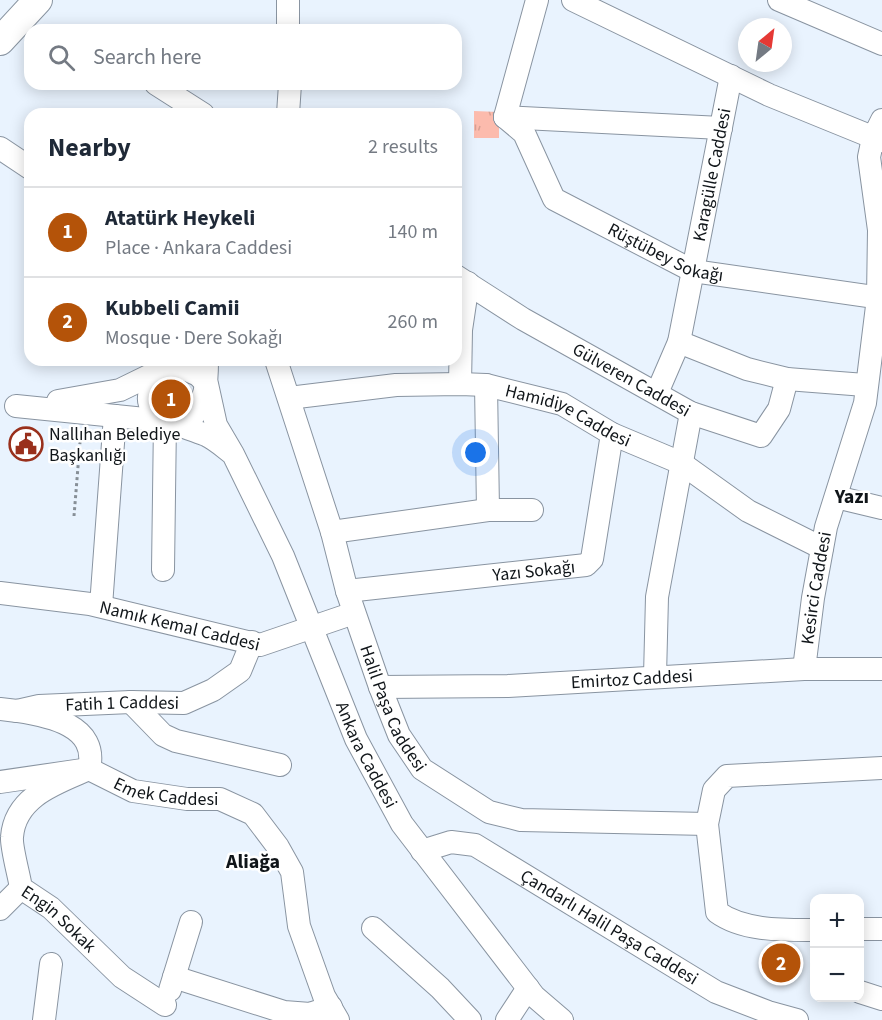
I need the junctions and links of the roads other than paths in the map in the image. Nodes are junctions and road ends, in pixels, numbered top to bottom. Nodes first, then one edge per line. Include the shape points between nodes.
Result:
1 (38, 0) edge
2 (288, 0) edge
3 (537, 0) edge
4 (573, 0) edge
5 (779, 0) edge
6 (288, 24) edge
7 (0, 41) edge
8 (882, 44) edge
9 (731, 76) junction
10 (165, 90) edge
11 (290, 90) edge
12 (194, 108) edge
13 (288, 108) edge
14 (505, 117) junction
15 (721, 128) junction
16 (879, 133) edge
17 (0, 148) edge
18 (24, 164) edge
19 (693, 271) junction
20 (462, 279) edge
21 (880, 298) edge
22 (679, 342) junction
23 (163, 366) edge
24 (165, 366) edge
25 (174, 366) edge
26 (207, 366) edge
27 (278, 366) edge
28 (460, 366) edge
29 (787, 379) junction
30 (207, 384) junction
31 (460, 384) junction
32 (486, 385) junction
33 (657, 393) junction
34 (871, 397) edge
35 (289, 398) junction
36 (8, 406) edge
37 (691, 413) junction
38 (115, 416) junction
39 (165, 421) junction
40 (612, 434) junction
41 (233, 454) junction
42 (681, 463) junction
43 (836, 496) junction
44 (882, 508) edge
45 (488, 510) junction
46 (532, 510) dead end
47 (332, 532) junction
48 (822, 548) junction
49 (163, 570) dead end
50 (347, 591) junction
51 (0, 593) edge
52 (101, 606) junction
53 (354, 613) junction
54 (313, 629) junction
55 (252, 642) junction
56 (804, 669) junction
57 (882, 669) edge
58 (655, 676) junction
59 (381, 687) junction
60 (131, 702) junction
61 (184, 704) junction
62 (8, 710) edge
63 (176, 741) junction
64 (280, 765) dead end
65 (882, 768) edge
66 (89, 769) junction
67 (0, 782) edge
68 (707, 824) junction
69 (422, 851) junction
70 (21, 888) junction
71 (0, 909) edge
72 (191, 922) dead end
73 (374, 928) dead end
74 (864, 929) edge
75 (882, 929) edge
76 (810, 930) edge
77 (51, 964) dead end
78 (174, 977) junction
79 (528, 988) junction
80 (864, 994) edge
81 (882, 999) edge
82 (163, 1012) edge
83 (334, 1013) edge
84 (44, 1020) edge
85 (470, 1020) edge
86 (507, 1020) edge
87 (562, 1020) edge
88 (797, 1020) edge

1 - 7 main road
2 - 6 street
3 - 14 street
4 - 9 street
5 - 8 street
9 - 15 street, Karagülle Caddesi
9 - 16 street
10 - 12 street
11 - 13 street
14 - 15 street
14 - 19 street, Rüştübey Sokağı via 524,133 554,198
15 - 19 street, Karagülle Caddesi
16 - 21 street, Kesirci Caddesi via 869,158 879,230
17 - 18 street
19 - 21 street, Rüştübey Sokağı
19 - 22 street, Karagülle Caddesi
20 - 33 street, Gülveren Caddesi via 523,319
21 - 34 street, Kesirci Caddesi
22 - 29 street via 747,369
22 - 33 street, Karagülle Caddesi
23 - 36 street via 120,390 88,398
24 - 39 street via 151,384 149,397 153,409
25 - 30 street via 198,375
26 - 30 street
27 - 35 street, Halil Paşa Caddesi
28 - 31 street
29 - 34 street
29 - 37 street, Gülveren Caddesi via 779,409 761,436
30 - 39 street via 202,406 190,420
30 - 41 street, Ankara Caddesi via 216,425
31 - 32 street, Hamidiye Caddesi
31 - 35 street, Hamidiye Caddesi via 396,385
32 - 40 street, Hamidiye Caddesi via 562,404
32 - 45 street
33 - 37 street, Gülveren Caddesi
34 - 43 street, Kesirci Caddesi
35 - 47 street, Halil Paşa Caddesi
36 - 38 street
37 - 42 street
38 - 39 street
38 - 52 street
39 - 41 street, Ankara Caddesi via 208,436
39 - 49 street
40 - 42 street, Hamidiye Caddesi
40 - 50 street, Yazı Sokağı via 592,559 586,565
41 - 54 street, Ankara Caddesi via 283,556
42 - 48 street, Hamidiye Caddesi via 748,511
42 - 58 street via 657,597
43 - 44 street
43 - 48 street, Kesirci Caddesi
45 - 46 street
45 - 47 street
47 - 50 street, Halil Paşa Caddesi
48 - 56 street, Kesirci Caddesi
50 - 53 street, Halil Paşa Caddesi
51 - 52 street, Namık Kemal Caddesi
52 - 55 street, Namık Kemal Caddesi
53 - 54 street, Namık Kemal Caddesi
53 - 59 street, Halil Paşa Caddesi
54 - 55 street, Namık Kemal Caddesi via 260,645
54 - 69 street, Ankara Caddesi via 356,739 402,824
55 - 61 street, Fatih 1 Caddesi via 240,671
56 - 57 street, Emirtoz Caddesi
56 - 58 street, Emirtoz Caddesi
58 - 59 street, Emirtoz Caddesi via 508,686
59 - 68 street, Halil Paşa Caddesi via 399,735 422,769 489,812 521,820
60 - 61 street, Fatih 1 Caddesi
60 - 62 street, Fatih 1 Caddesi
60 - 63 street via 163,735
61 - 63 street
62 - 66 street via 54,716 72,727 89,746
63 - 64 street
65 - 68 street via 727,776 714,790
66 - 67 street
66 - 70 street, Engin Sokak via 48,786 28,800 15,822 12,839
66 - 83 street, Emek Caddesi via 133,791 187,799 220,799 253,814 292,872 299,926
68 - 76 street via 717,912 729,920 776,929
69 - 79 street, Ankara Caddesi
69 - 88 street, Çandarlı Halil Paşa Caddesi via 451,843 475,845 716,992
70 - 71 street
70 - 82 street, Engin Sokak via 51,908
72 - 78 street
73 - 85 street
74 - 75 street
77 - 84 street
78 - 82 street
78 - 83 street via 284,1011
79 - 86 street
79 - 87 street, Ankara Caddesi
80 - 81 street

